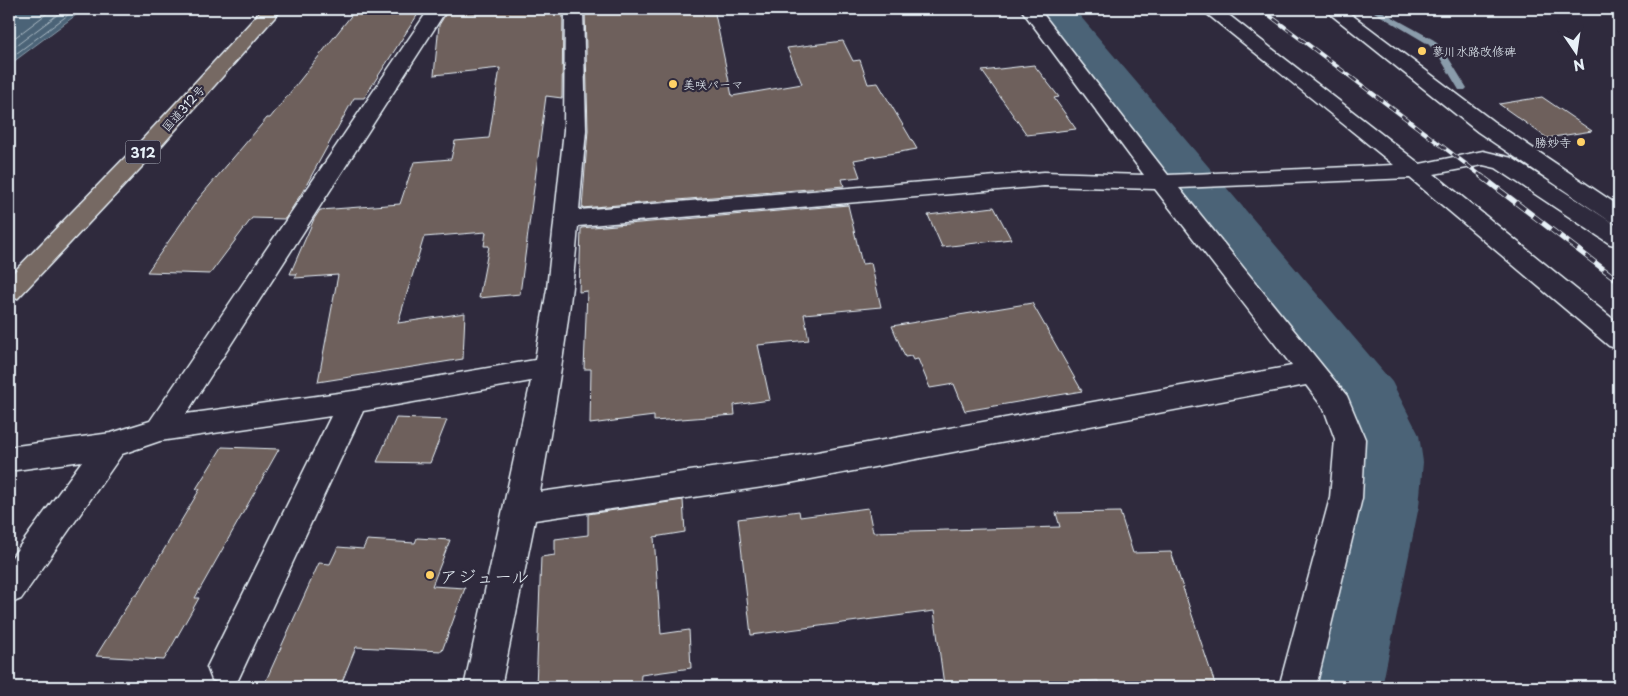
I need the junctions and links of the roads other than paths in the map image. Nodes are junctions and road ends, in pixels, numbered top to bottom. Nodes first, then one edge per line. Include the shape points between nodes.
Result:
1 (273, 9) edge
2 (438, 9) edge
3 (574, 9) edge
4 (1030, 9) edge
5 (1210, 9) edge
6 (1333, 9) edge
7 (1416, 171) junction
8 (1168, 182) junction
9 (1619, 217) edge
10 (566, 220) junction
11 (1619, 238) edge
12 (9, 292) edge
13 (1619, 340) edge
14 (548, 368) junction
15 (1313, 373) junction
16 (353, 402) junction
17 (160, 429) junction
18 (111, 445) junction
19 (9, 460) edge
20 (521, 508) junction
21 (9, 588) edge
22 (224, 667) dead end
23 (483, 687) edge
24 (1298, 687) edge

1 - 12 highway, 国道312号 / 312 via 147,148
2 - 17 street
3 - 10 street via 575,130
4 - 8 street via 1153,171
5 - 7 street
6 - 9 street via 1486,127
7 - 8 street
7 - 11 street via 1483,158 1504,163
7 - 13 street
8 - 10 street via 1044,179
8 - 15 street
10 - 14 street
14 - 16 street
14 - 20 street
15 - 20 street via 790,470
15 - 24 street via 1337,404 1350,439 1346,498
16 - 17 street
16 - 22 street
17 - 18 street
18 - 19 street
18 - 21 street
20 - 23 street

